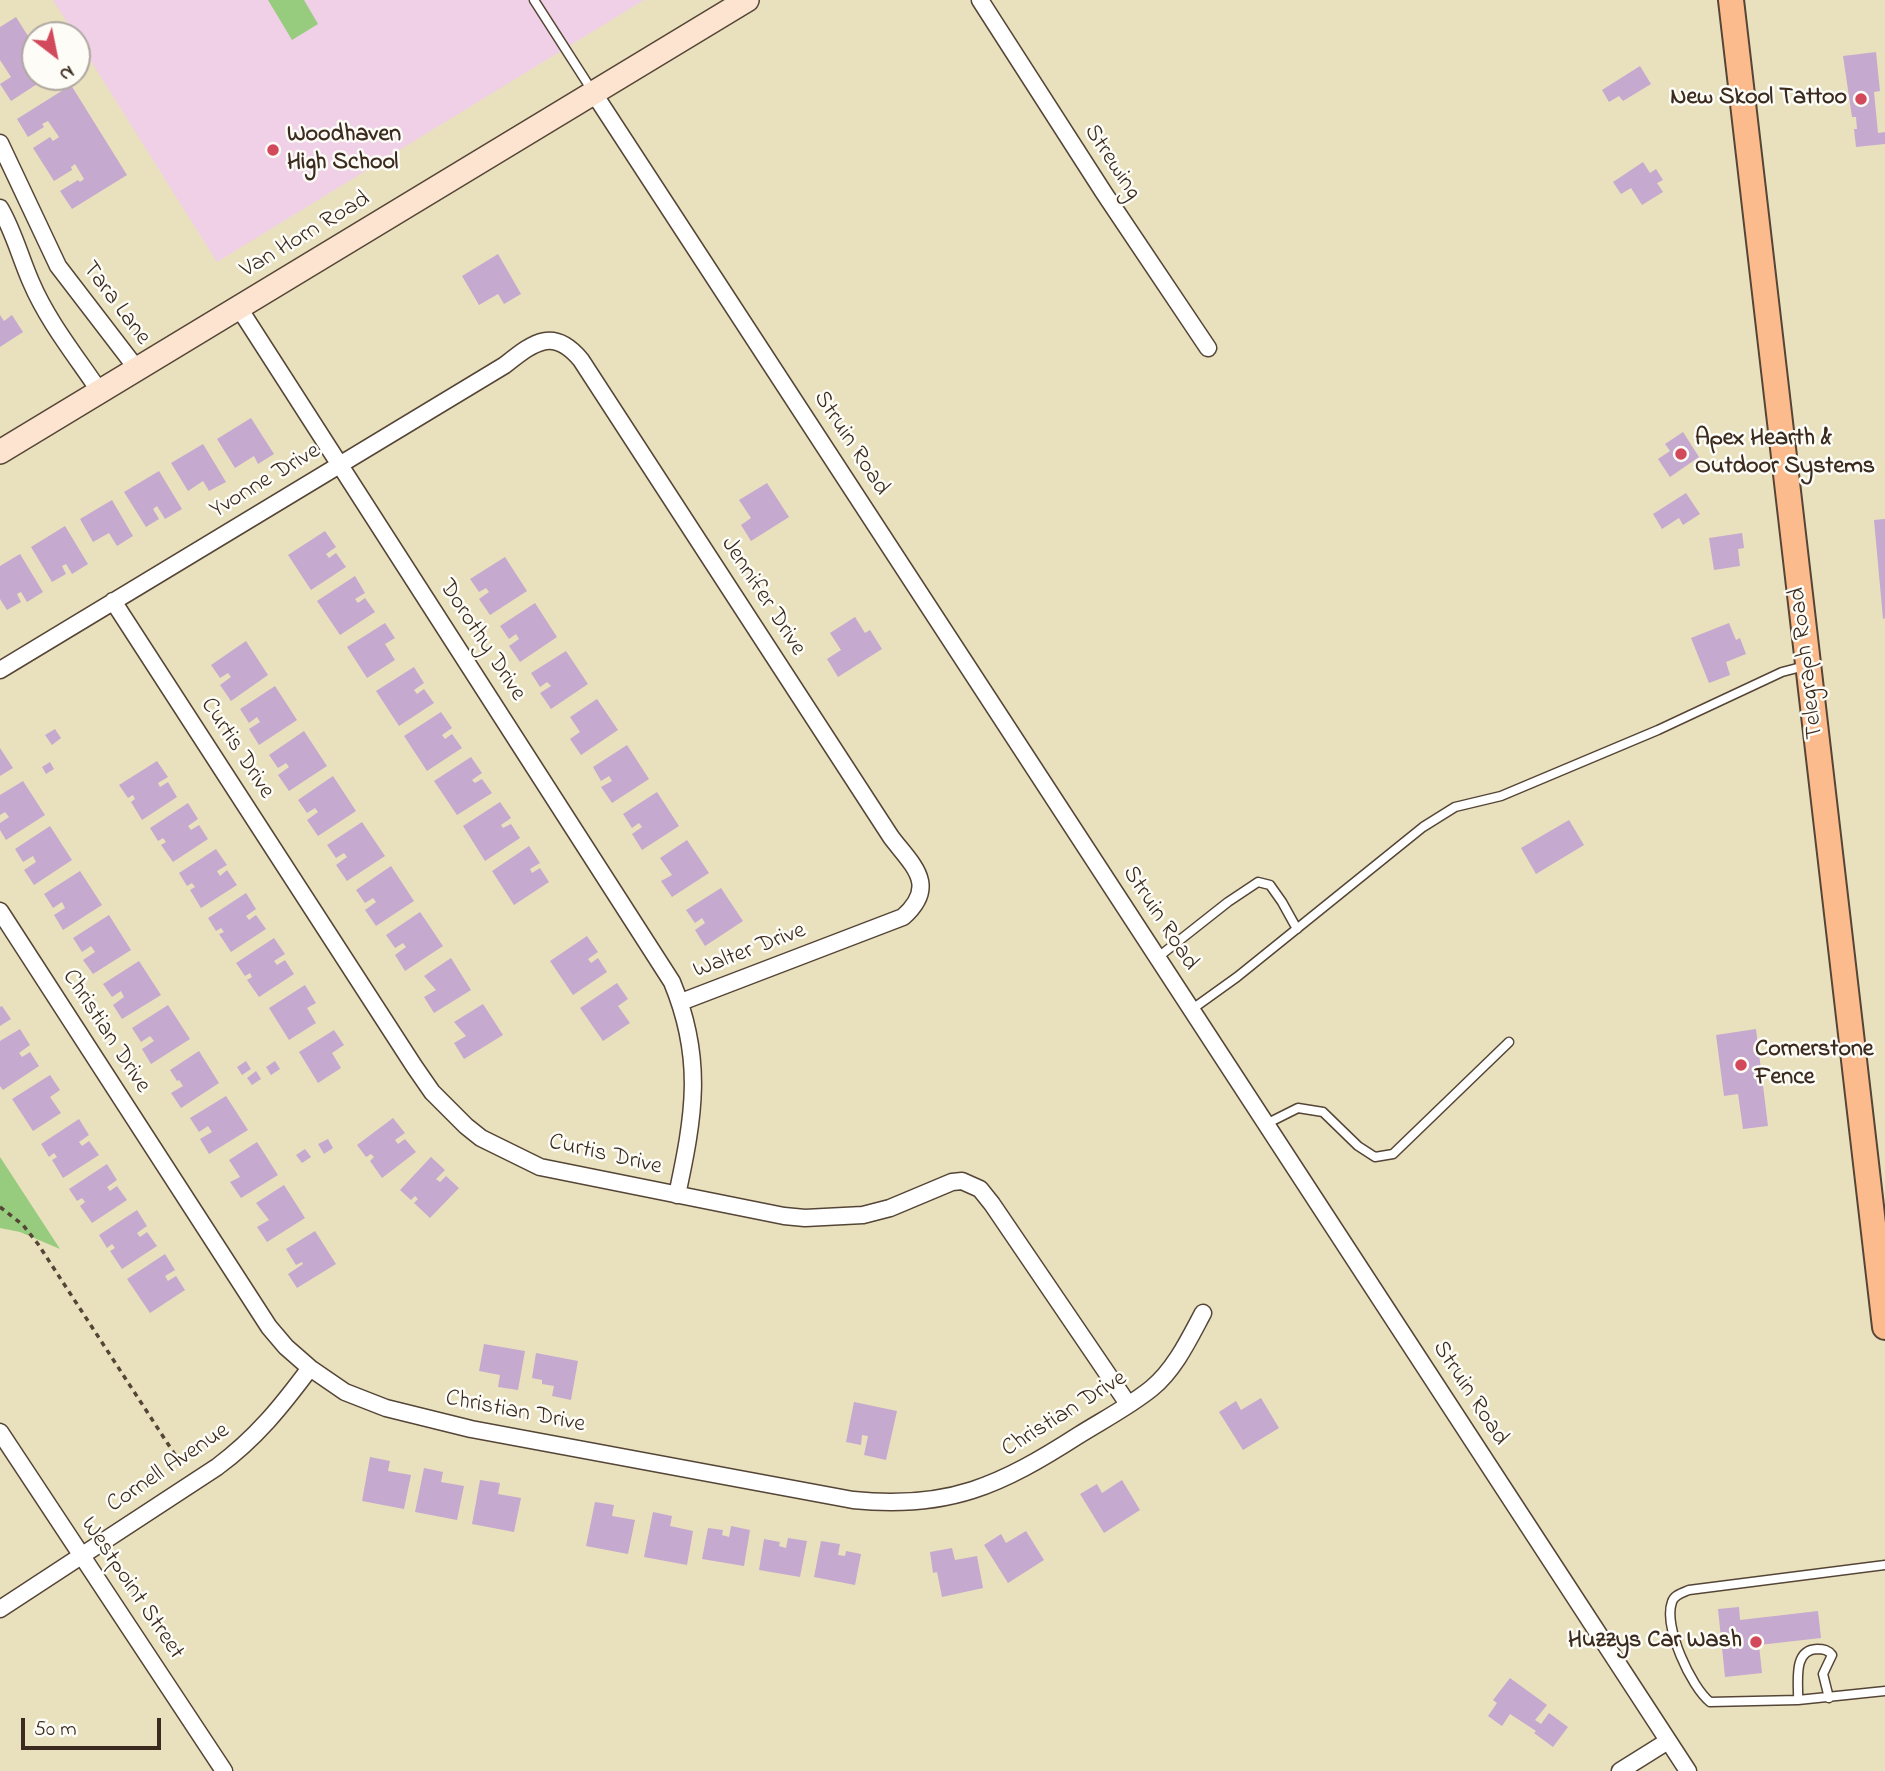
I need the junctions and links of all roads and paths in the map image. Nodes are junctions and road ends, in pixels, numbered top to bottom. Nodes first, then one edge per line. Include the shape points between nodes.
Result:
1 (534, 0) edge
2 (747, 0) edge
3 (979, 0) edge
4 (1731, 0) edge
5 (593, 92) junction
6 (0, 144) edge
7 (5, 161) edge
8 (0, 208) edge
9 (58, 266) junction
10 (31, 283) junction
11 (239, 308) junction
12 (557, 341) joint
13 (1208, 348) dead end
14 (137, 369) junction
15 (100, 392) junction
16 (0, 452) edge
17 (340, 465) junction
18 (113, 601) junction
19 (1808, 666) junction
20 (0, 670) edge
21 (921, 885) joint
22 (0, 911) edge
23 (1297, 929) junction
24 (1157, 958) junction
25 (681, 1002) junction
26 (1191, 1010) junction
27 (1509, 1042) dead end
28 (1266, 1124) junction
29 (677, 1195) junction
30 (0, 1207) edge
31 (1203, 1313) dead end
32 (1885, 1327) edge
33 (310, 1368) junction
34 (1128, 1404) junction
35 (0, 1432) edge
36 (181, 1464) dead end
37 (81, 1555) junction
38 (1885, 1565) edge
39 (0, 1609) edge
40 (1885, 1691) edge
41 (1829, 1698) junction
42 (1798, 1700) junction
43 (1668, 1741) junction
44 (1685, 1770) edge
45 (224, 1771) edge
46 (1620, 1771) edge

1 - 5 lane
2 - 5 main road, Van Horn Road
3 - 13 street, Strewing
4 - 19 main road, Telegraph Road
5 - 11 main road, Van Horn Road
5 - 24 street, Struin Road
6 - 7 street, Tara Lane
7 - 9 street, Tara Lane
8 - 10 street
9 - 10 street, Tara Lane
9 - 14 street, Tara Lane
10 - 15 street
11 - 14 main road, Van Horn Road
11 - 17 street, Dorothy Drive
12 - 17 street, Yvonne Drive via 531,344 505,365
12 - 21 street, Jennifer Drive via 581,359 891,837 916,868
14 - 15 main road, Van Horn Road
15 - 16 main road, Van Horn Road
17 - 18 street, Yvonne Drive
17 - 25 street, Dorothy Drive via 662,963
18 - 20 street, Yvonne Drive
18 - 29 street, Curtis Drive via 443,1105 481,1138 540,1167
19 - 23 lane via 1782,672 1501,796 1455,807 1423,827
19 - 32 main road, Telegraph Road
21 - 25 street, Walter Drive via 914,908 903,917
22 - 33 street, Christian Drive via 253,1303 286,1347
23 - 24 lane via 1270,885 1258,882
23 - 26 lane
24 - 26 street, Struin Road
25 - 29 street, Walter Drive via 694,1082 690,1136
26 - 28 street, Struin Road
27 - 28 lane via 1393,1154 1375,1157 1322,1112 1298,1108
28 - 43 street, Struin Road
29 - 34 street, Curtis Drive via 784,1216 827,1219 890,1208 952,1182 972,1184 992,1204
30 - 36 path via 23,1224 38,1244
31 - 34 street, Christian Drive via 1184,1349 1153,1387
33 - 34 street, Christian Drive via 368,1403 443,1423 882,1503 940,1499 999,1482
33 - 37 street, Cornell Avenue via 278,1412 242,1449
35 - 37 street, Westpoint Street
37 - 39 street, Cornell Avenue
37 - 45 street, Westpoint Street
38 - 42 lane via 1689,1590 1672,1601 1671,1618 1685,1669 1705,1698 1716,1702
40 - 41 lane
41 - 42 lane
41 - 42 lane via 1823,1674 1832,1655 1818,1649 1806,1652 1799,1661
43 - 44 street, Struin Road
43 - 46 street

